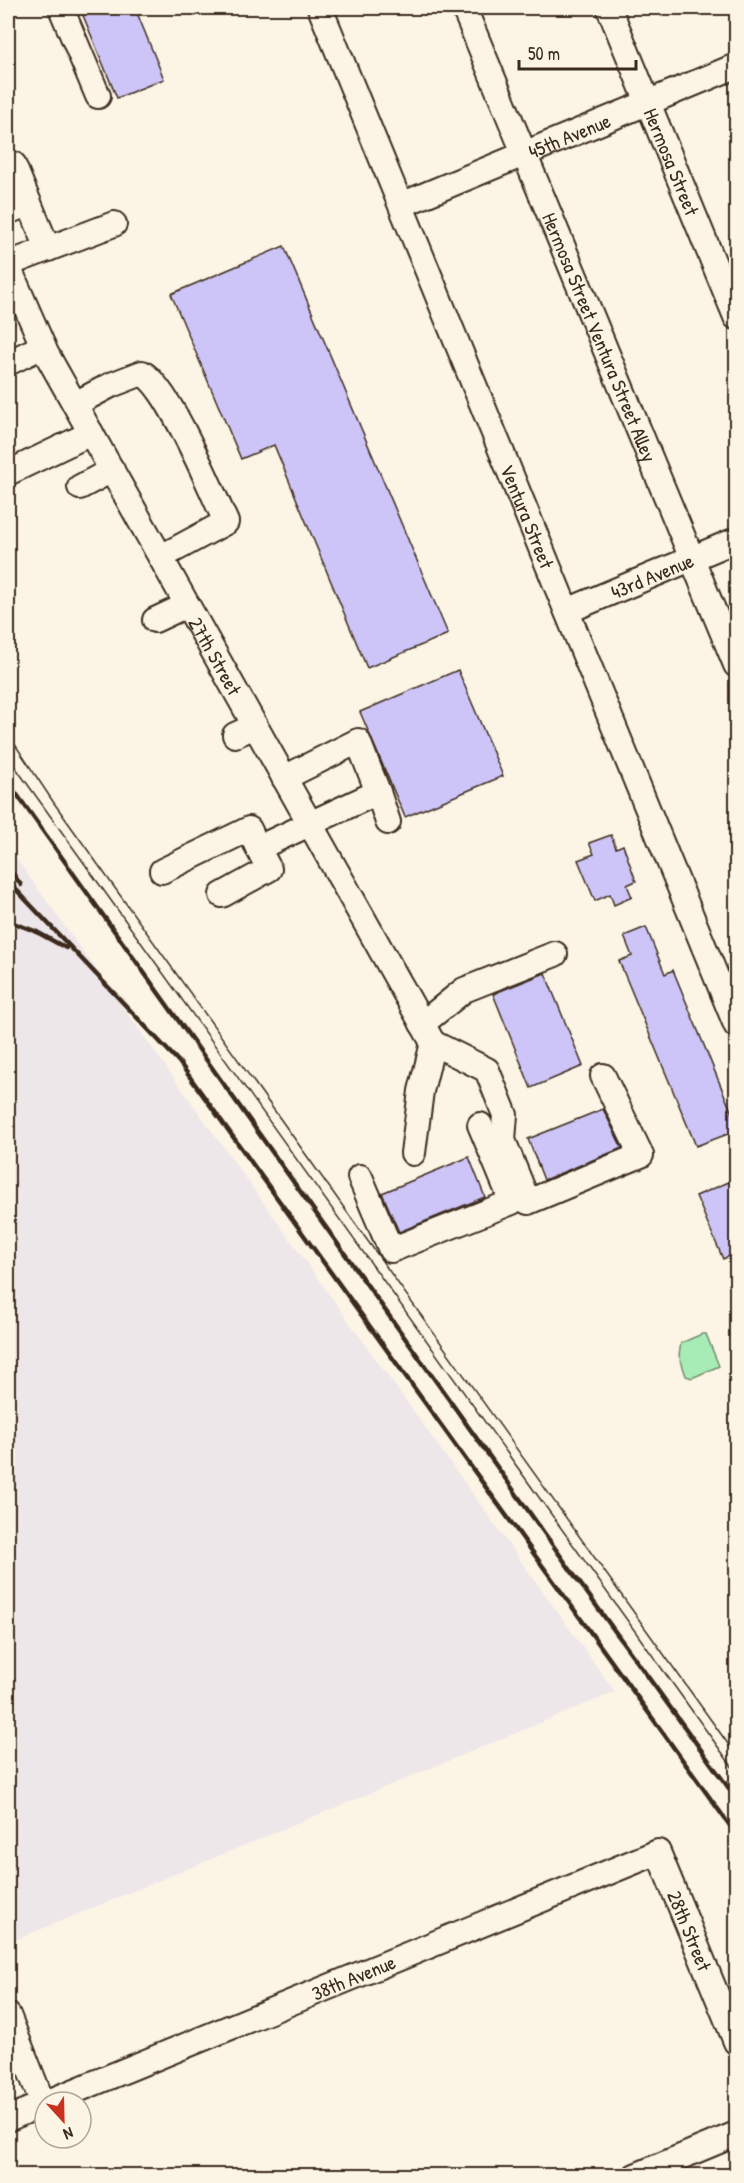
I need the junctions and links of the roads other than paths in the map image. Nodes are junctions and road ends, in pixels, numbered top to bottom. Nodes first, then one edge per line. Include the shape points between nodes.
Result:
1 (62, 8) edge
2 (320, 8) edge
3 (465, 8) edge
4 (609, 8) edge
5 (736, 66) edge
6 (98, 96) dead end
7 (648, 102) junction
8 (525, 154) junction
9 (8, 166) edge
10 (401, 205) junction
11 (18, 207) edge
12 (114, 224) dead end
13 (48, 249) junction
14 (8, 265) edge
15 (736, 317) edge
16 (43, 346) junction
17 (8, 363) edge
18 (75, 404) junction
19 (91, 433) junction
20 (8, 454) edge
21 (42, 457) junction
22 (112, 470) junction
23 (8, 473) edge
24 (80, 487) dead end
25 (736, 540) edge
26 (161, 557) junction
27 (691, 559) junction
28 (187, 605) junction
29 (567, 611) junction
30 (155, 620) dead end
31 (736, 665) edge
32 (284, 778) junction
33 (378, 792) junction
34 (388, 822) dead end
35 (310, 823) junction
36 (258, 848) junction
37 (162, 872) dead end
38 (222, 895) dead end
39 (555, 954) dead end
40 (735, 1017) edge
41 (428, 1033) junction
42 (603, 1076) dead end
43 (480, 1125) dead end
44 (413, 1153) dead end
45 (360, 1178) dead end
46 (658, 1852) joint
47 (8, 2015) edge
48 (736, 2042) edge
49 (40, 2090) edge
50 (77, 2090) edge
51 (33, 2108) edge
52 (8, 2119) edge
53 (736, 2134) edge
54 (634, 2175) edge

1 - 6 street
2 - 10 street, Ventura Street
3 - 8 street, Hermosa Street Ventura Street Alley
4 - 7 street, Hermosa Street
5 - 7 street, 45th Avenue
7 - 8 street, 45th Avenue
7 - 15 street, Hermosa Street
8 - 10 street, 45th Avenue
8 - 27 street, Hermosa Street Ventura Street Alley
9 - 11 street via 13,164
10 - 29 street, Ventura Street
11 - 13 street
12 - 13 street
13 - 14 street
14 - 16 street, 27th Street
16 - 17 street
16 - 18 street, 27th Street
18 - 19 street, 27th Street
18 - 26 street via 126,377 142,373 151,377 170,408 226,522
19 - 21 street
19 - 22 street, 27th Street
20 - 21 street
21 - 23 street
22 - 24 street
22 - 26 street, 27th Street
25 - 27 street, 43rd Avenue
26 - 28 street, 27th Street
27 - 29 street, 43rd Avenue
27 - 31 street, Hermosa Street Ventura Street Alley
28 - 30 street
28 - 32 street, 27th Street via 245,731
29 - 40 street, Ventura Street
32 - 33 street via 358,741
32 - 35 street, 27th Street
33 - 34 street
33 - 35 street
35 - 36 street
35 - 41 street, 27th Street
36 - 37 street via 249,829
36 - 38 street via 269,869
39 - 41 street via 464,990
41 - 42 street via 487,1070 505,1115 503,1140 528,1202 641,1155
41 - 44 street
43 - 45 street via 512,1202 391,1250
46 - 48 street, 28th Street
46 - 50 street, 38th Avenue
47 - 49 street
51 - 52 street, 38th Avenue
53 - 54 street

